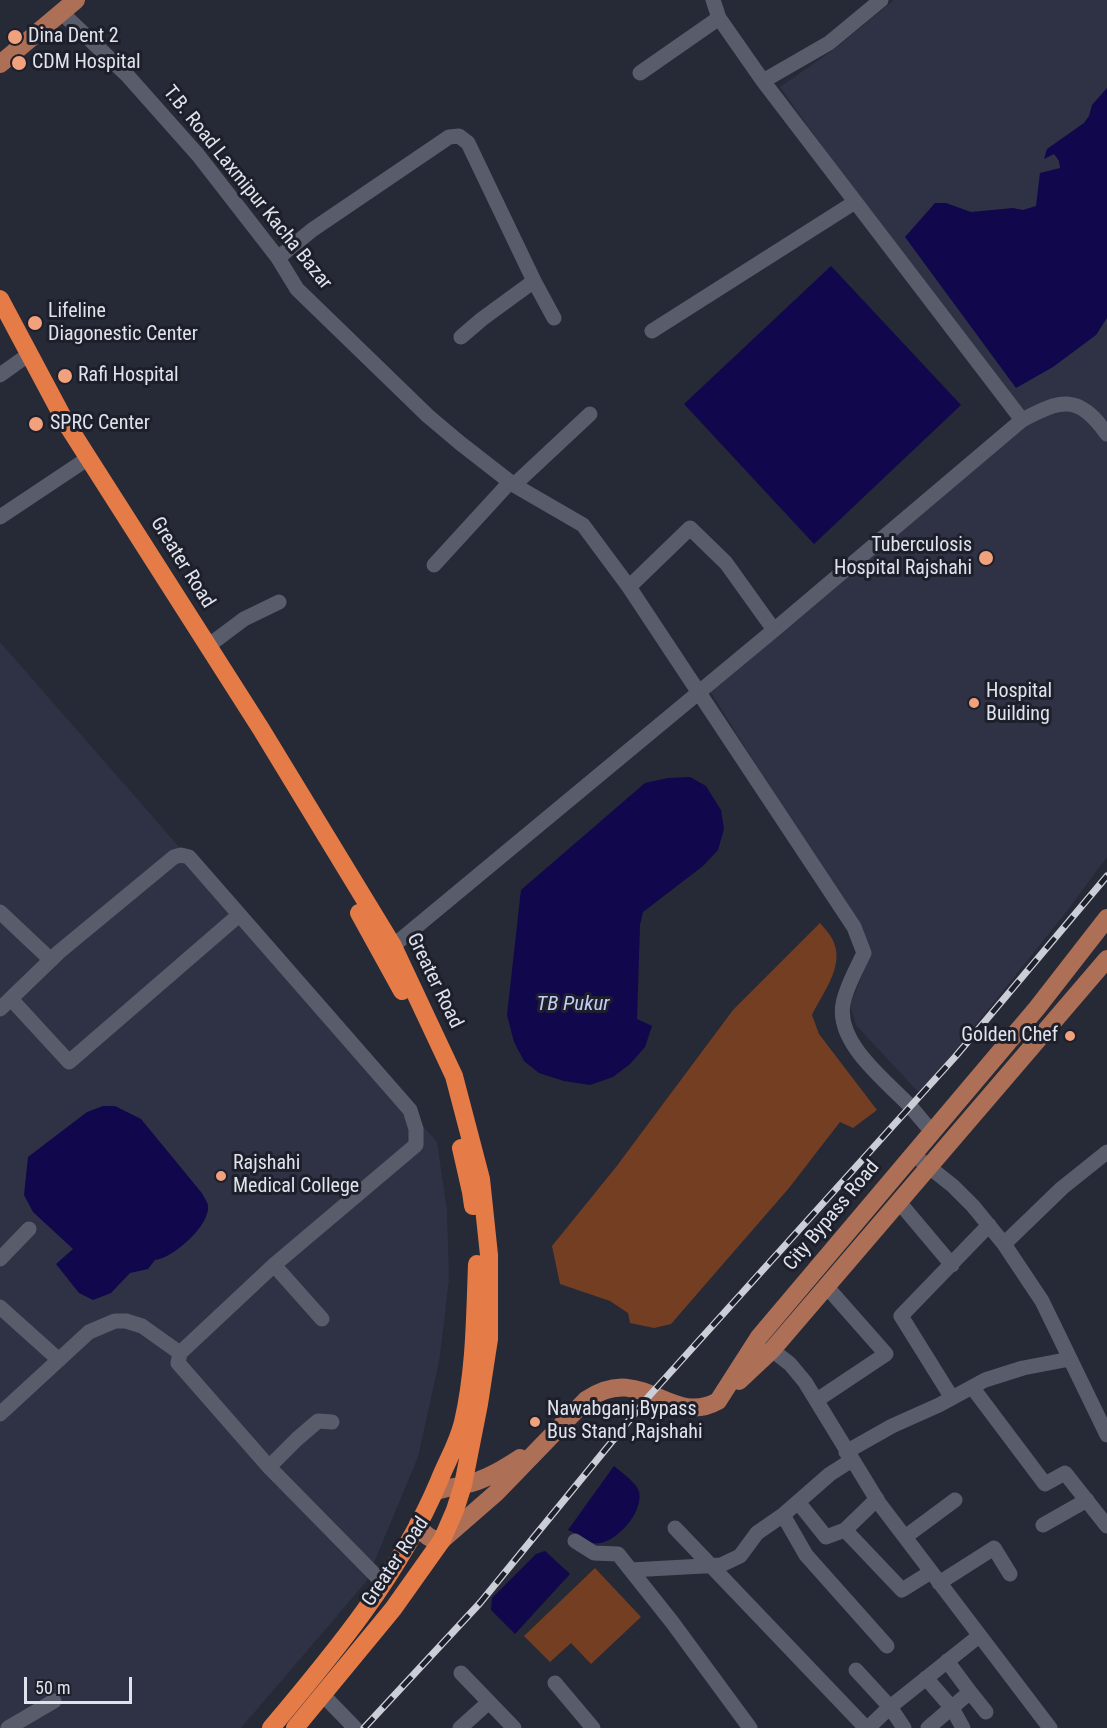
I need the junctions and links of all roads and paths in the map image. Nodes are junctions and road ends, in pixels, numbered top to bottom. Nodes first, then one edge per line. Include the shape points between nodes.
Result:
1 (76, 0) edge
2 (713, 0) edge
3 (881, 0) edge
4 (62, 13) junction
5 (720, 18) junction
6 (0, 64) edge
7 (640, 73) dead end
8 (763, 81) junction
9 (855, 202) junction
10 (278, 258) junction
11 (534, 281) junction
12 (0, 299) edge
13 (554, 318) dead end
14 (0, 325) edge
15 (652, 331) dead end
16 (461, 337) dead end
17 (21, 360) junction
18 (0, 375) edge
19 (38, 380) junction
20 (590, 414) dead end
21 (1022, 420) junction
22 (1107, 434) edge
23 (81, 463) junction
24 (512, 484) junction
25 (0, 517) edge
26 (434, 565) dead end
27 (629, 587) junction
28 (279, 602) dead end
29 (175, 604) junction
30 (774, 630) junction
31 (208, 646) junction
32 (699, 692) junction
33 (340, 870) junction
34 (0, 912) edge
35 (239, 915) junction
36 (1107, 918) edge
37 (393, 946) junction
38 (1107, 958) edge
39 (51, 960) junction
40 (5, 1004) edge
41 (933, 1133) junction
42 (1107, 1152) edge
43 (914, 1155) junction
44 (929, 1167) junction
45 (899, 1202) junction
46 (989, 1225) junction
47 (29, 1229) dead end
48 (1004, 1244) junction
49 (0, 1259) edge
50 (274, 1265) junction
51 (952, 1265) junction
52 (826, 1286) junction
53 (0, 1307) edge
54 (322, 1319) dead end
55 (772, 1350) junction
56 (180, 1353) junction
57 (1070, 1359) junction
58 (59, 1360) junction
59 (972, 1387) junction
60 (952, 1398) junction
61 (817, 1400) junction
62 (718, 1401) junction
63 (0, 1414) edge
64 (332, 1422) dead end
65 (1107, 1434) edge
66 (552, 1436) junction
67 (849, 1456) junction
68 (269, 1467) junction
69 (463, 1485) junction
70 (435, 1492) junction
71 (877, 1499) junction
72 (955, 1500) dead end
73 (1087, 1500) junction
74 (798, 1502) junction
75 (783, 1515) junction
76 (418, 1524) junction
77 (1043, 1525) dead end
78 (1107, 1526) edge
79 (675, 1528) dead end
80 (845, 1530) junction
81 (905, 1537) junction
82 (442, 1540) junction
83 (574, 1541) dead end
84 (711, 1566) junction
85 (631, 1570) junction
86 (1010, 1574) dead end
87 (935, 1578) junction
88 (384, 1584) junction
89 (979, 1636) junction
90 (887, 1646) dead end
91 (947, 1661) junction
92 (856, 1670) dead end
93 (461, 1673) dead end
94 (926, 1678) junction
95 (555, 1683) dead end
96 (970, 1692) junction
97 (323, 1695) junction
98 (54, 1701) dead end
99 (489, 1702) junction
100 (890, 1707) junction
101 (952, 1708) junction
102 (986, 1712) dead end
103 (1047, 1727) edge
104 (8, 1728) edge
105 (271, 1728) edge
106 (296, 1728) edge
107 (354, 1728) edge
108 (461, 1728) edge
109 (514, 1728) edge
110 (592, 1728) edge
111 (750, 1728) edge
112 (867, 1728) edge
113 (904, 1728) edge
114 (928, 1728) edge
115 (963, 1728) edge

1 - 4 main road
2 - 5 street
3 - 8 street via 829,43
4 - 6 main road
4 - 10 street, T.B. Road Laxmipur Kacha Bazar via 171,124
5 - 7 street
5 - 8 street
8 - 9 street
9 - 15 street
9 - 21 street
10 - 11 street via 322,223 449,137 459,136 468,143
10 - 24 street, T.B. Road Laxmipur Kacha Bazar via 297,289 403,392
11 - 13 street
11 - 16 street
12 - 19 highway, Greater Road
14 - 17 highway, Greater Road
17 - 18 street
17 - 19 highway, Greater Road
19 - 23 highway, Greater Road
19 - 29 highway, Greater Road
20 - 24 street
21 - 22 street via 1062,403 1079,406
21 - 30 street
23 - 25 street
23 - 29 highway, Greater Road
24 - 26 street
24 - 27 street, T.B. Road Laxmipur Kacha Bazar via 583,525
27 - 30 street via 690,528 726,563
27 - 32 street, T.B. Road Laxmipur Kacha Bazar
28 - 31 street via 244,619
29 - 31 highway, Greater Road
29 - 33 highway, Greater Road via 255,739
30 - 32 street
31 - 33 highway, Greater Road
32 - 37 street
32 - 41 street, T.B. Road Laxmipur Kacha Bazar via 854,927 864,953 842,1006 843,1025 858,1053
33 - 37 highway, Greater Road
33 - 70 highway, Greater Road via 406,997 445,1088 471,1192 477,1263 474,1355 463,1423
34 - 39 street
35 - 39 street via 189,857 182,855 174,857
35 - 40 street via 69,1062
35 - 50 street via 410,1110 416,1129 416,1144
36 - 41 main road, City Bypass Road
37 - 69 highway, Greater Road via 454,1076 481,1179 489,1255 489,1339
38 - 44 main road
39 - 40 street
41 - 43 main road, City Bypass Road
42 - 48 street via 1062,1188
43 - 44 street
43 - 62 main road, City Bypass Road via 759,1337
44 - 45 main road
44 - 46 street via 953,1186
45 - 51 street
45 - 52 main road
46 - 48 street
46 - 51 street
47 - 49 street
48 - 57 street via 1042,1301
50 - 54 street
50 - 56 street
51 - 60 street via 901,1316
52 - 55 main road
52 - 61 street via 886,1354
53 - 58 street
55 - 61 street via 790,1364
55 - 62 main road
56 - 58 street via 142,1326 115,1321 89,1332
56 - 68 street via 178,1363
57 - 59 street via 1023,1368
57 - 65 street
58 - 63 street
59 - 60 street
59 - 73 street via 1045,1484 1065,1473
60 - 67 street via 892,1426
61 - 67 street
62 - 66 main road via 697,1408 632,1387 613,1387 586,1400
64 - 68 street via 318,1421
66 - 69 main road via 501,1470
66 - 82 main road
67 - 71 street
67 - 74 street
68 - 88 street
69 - 70 main road
69 - 82 highway, Greater Road
70 - 76 highway, Greater Road
71 - 80 street
71 - 81 street
72 - 81 street
73 - 77 street
73 - 78 street
74 - 75 street
74 - 80 street via 826,1537
75 - 84 street via 757,1533 740,1556
75 - 90 street via 806,1555
76 - 82 main road via 428,1537
76 - 88 highway, Greater Road
79 - 84 street
80 - 87 street via 902,1590
81 - 87 street
82 - 97 highway, Greater Road via 393,1609
83 - 85 street via 594,1553 618,1554
84 - 85 street
84 - 112 street
85 - 111 street
86 - 87 street via 994,1548
87 - 89 street
88 - 105 highway, Greater Road
89 - 91 street
89 - 103 street
91 - 94 street
91 - 96 street
92 - 100 street
93 - 99 street
94 - 100 street
94 - 101 street
95 - 110 street
96 - 101 street
96 - 102 street
97 - 106 highway, Greater Road
97 - 107 street
98 - 104 street
99 - 108 street
99 - 109 street
100 - 112 street
100 - 113 street
101 - 114 street
101 - 115 street

